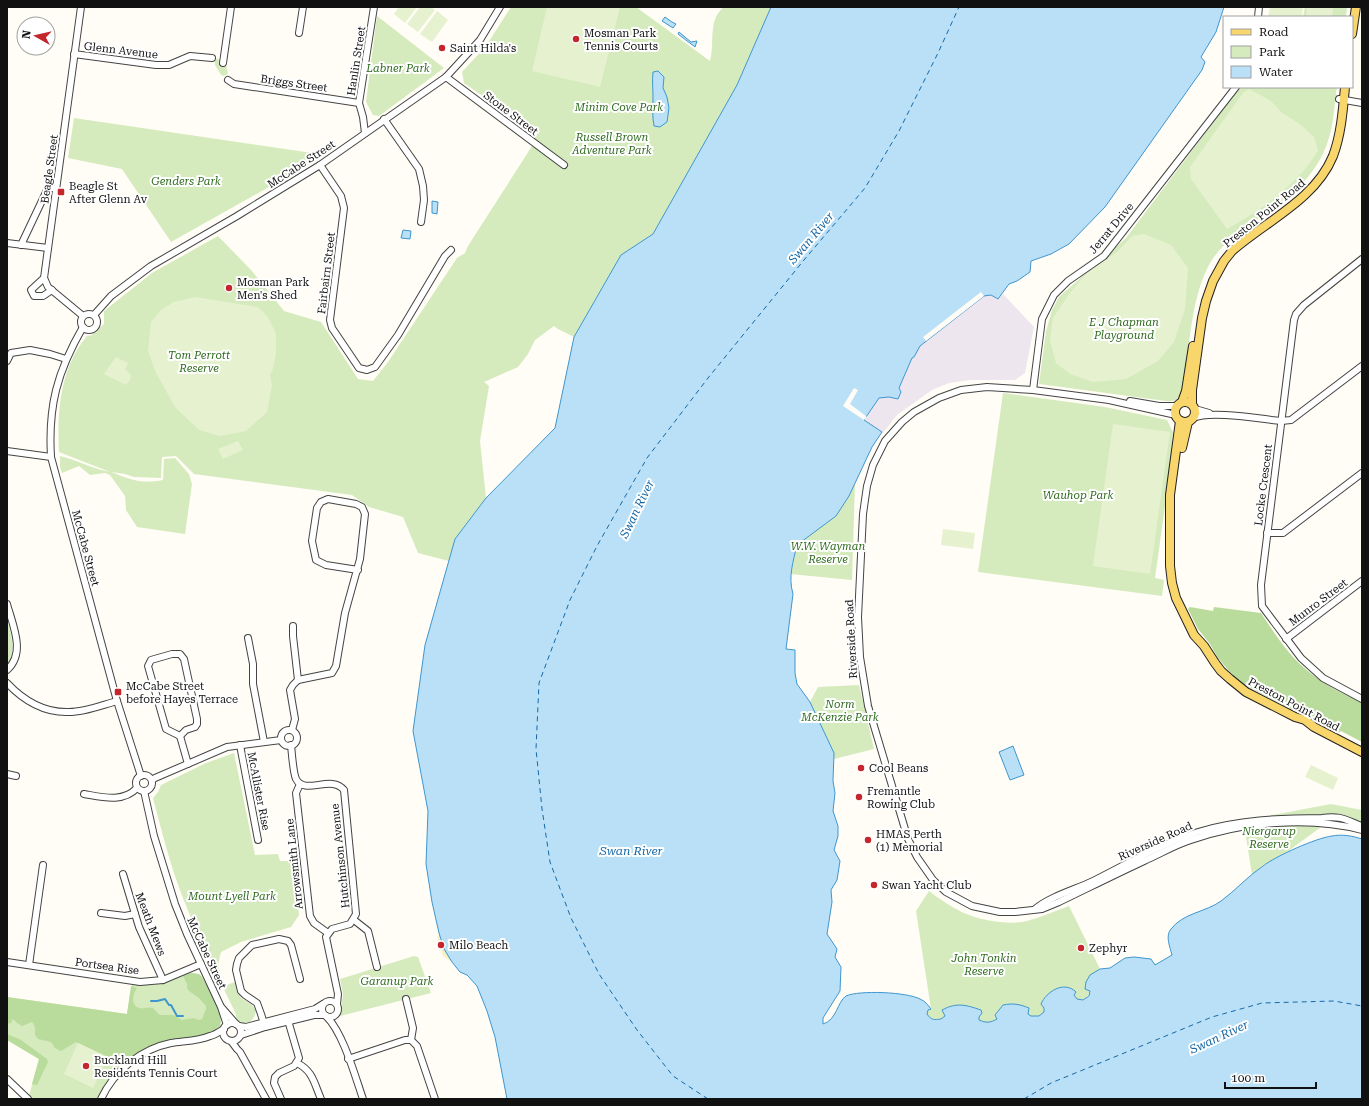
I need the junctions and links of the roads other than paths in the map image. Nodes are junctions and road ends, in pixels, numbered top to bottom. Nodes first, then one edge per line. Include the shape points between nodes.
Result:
1 (81, 7) edge
2 (231, 7) edge
3 (303, 7) edge
4 (374, 7) edge
5 (500, 7) edge
6 (1356, 7) edge
7 (1353, 27) edge
8 (299, 33) dead end
9 (74, 54) junction
10 (212, 58) dead end
11 (223, 63) dead end
12 (446, 78) junction
13 (228, 80) dead end
14 (1235, 88) edge
15 (1340, 88) edge
16 (1345, 88) edge
17 (1341, 100) junction
18 (359, 103) junction
19 (1362, 103) edge
20 (363, 117) junction
21 (384, 120) junction
22 (374, 127) junction
23 (365, 133) junction
24 (564, 164) dead end
25 (320, 165) junction
26 (56, 188) junction
27 (421, 222) dead end
28 (7, 243) edge
29 (21, 245) junction
30 (48, 248) junction
31 (451, 250) dead end
32 (1362, 259) edge
33 (44, 278) junction
34 (52, 290) junction
35 (94, 315) junction
36 (83, 316) junction
37 (83, 327) junction
38 (66, 359) junction
39 (7, 361) edge
40 (1362, 366) edge
41 (1033, 390) junction
42 (1109, 400) junction
43 (1179, 404) junction
44 (1187, 415) junction
45 (1281, 422) junction
46 (7, 451) edge
47 (51, 457) junction
48 (1362, 473) edge
49 (1268, 533) junction
50 (358, 570) junction
51 (1362, 581) edge
52 (7, 604) edge
53 (293, 626) dead end
54 (248, 638) dead end
55 (1286, 639) junction
56 (7, 670) edge
57 (298, 680) junction
58 (7, 683) edge
59 (1362, 699) edge
60 (117, 700) junction
61 (292, 730) junction
62 (180, 736) junction
63 (281, 740) junction
64 (264, 742) junction
65 (240, 745) junction
66 (291, 745) junction
67 (1362, 747) edge
68 (1362, 752) edge
69 (188, 764) junction
70 (7, 774) edge
71 (16, 776) dead end
72 (141, 776) junction
73 (152, 780) junction
74 (300, 784) junction
75 (137, 788) junction
76 (144, 791) junction
77 (84, 794) dead end
78 (1362, 826) edge
79 (1362, 830) edge
80 (258, 840) dead end
81 (43, 865) dead end
82 (123, 874) dead end
83 (1035, 909) junction
84 (101, 913) dead end
85 (135, 914) junction
86 (354, 920) junction
87 (328, 934) junction
88 (7, 962) edge
89 (200, 964) junction
90 (29, 966) junction
91 (377, 967) dead end
92 (300, 979) dead end
93 (163, 980) junction
94 (337, 988) junction
95 (406, 999) dead end
96 (329, 1000) junction
97 (323, 1004) junction
98 (336, 1004) junction
99 (221, 1007) junction
100 (325, 1015) junction
101 (335, 1015) junction
102 (288, 1019) junction
103 (264, 1024) junction
104 (237, 1025) junction
105 (225, 1027) junction
106 (338, 1033) junction
107 (210, 1036) junction
108 (239, 1037) junction
109 (229, 1040) junction
110 (411, 1040) junction
111 (240, 1052) junction
112 (348, 1059) junction
113 (297, 1063) junction
114 (7, 1079) edge
115 (28, 1099) edge
116 (101, 1099) edge
117 (266, 1099) edge
118 (281, 1099) edge
119 (321, 1099) edge
120 (363, 1099) edge
121 (435, 1099) edge

1 - 9 street, Beagle Street
2 - 11 street
3 - 8 street
4 - 18 street, Hanlin Street
5 - 12 street, McCabe Street via 480,40
6 - 7 main road
9 - 10 street, Glenn Avenue via 156,65 169,64 190,56
9 - 26 street, Beagle Street
12 - 21 street, McCabe Street
12 - 24 street, Stone Street
13 - 18 street, Briggs Street via 234,84
14 - 41 street, Jerrat Drive via 1104,256 1068,281 1054,296 1042,318
15 - 17 main road, Preston Point Road
16 - 17 main road, Preston Point Road
17 - 19 street
17 - 43 main road, Preston Point Road via 1329,152 1313,180 1297,196 1236,242 1222,256 1210,275 1198,313 1186,391
17 - 44 main road, Preston Point Road via 1338,139 1326,170 1315,185 1298,200 1236,248 1224,261 1212,281 1202,318
18 - 20 street, Hanlin Street
20 - 22 street
20 - 23 street, Hanlin Street
21 - 22 street, McCabe Street
21 - 27 street via 419,169 424,200
22 - 23 street, McCabe Street
23 - 25 street, McCabe Street
25 - 31 street, Fairbairn Street via 341,196 344,208 330,320 332,328 359,368 367,370 375,367
25 - 35 street, McCabe Street via 150,266 111,296
26 - 29 street via 48,188
26 - 30 street, Beagle Street
28 - 29 street
29 - 30 street
30 - 33 street, Beagle Street
32 - 45 street, Locke Crescent via 1296,314 1292,325
33 - 34 street
33 - 34 street via 31,290 34,296 43,296
34 - 36 street
35 - 36 street
35 - 37 street via 97,322 95,327 90,330
36 - 37 street
37 - 38 street, McCabe Street
38 - 39 street via 30,350 11,353
38 - 47 street, McCabe Street via 52,404
40 - 45 street via 1296,417
41 - 42 street, Riverside Road
41 - 83 street, Riverside Road via 987,387 961,390 939,398 914,412 885,441 873,465 867,486 863,514 858,617 860,657 868,706 908,839 917,858 933,880 946,892 978,908 1000,912
42 - 43 street via 1159,406
42 - 44 street
43 - 44 main road, Preston Point Road via 1175,410
43 - 44 main road via 1188,402
44 - 45 street via 1216,415
44 - 67 main road, Preston Point Road via 1174,502 1174,523 1178,590 1190,617 1202,638 1242,684
44 - 68 main road, Preston Point Road via 1170,495 1170,566 1176,598 1194,635 1221,671 1246,692 1295,718 1305,720
45 - 49 street, Locke Crescent
46 - 47 street
47 - 60 street, McCabe Street
48 - 49 street via 1283,533
49 - 55 street, Locke Crescent via 1260,585 1262,606
50 - 50 street via 365,514 362,508 356,504 328,499 321,502 317,508 312,541 316,560 326,565
50 - 57 street via 345,613 336,666 332,673
51 - 55 street, Munro Street
52 - 56 street via 18,649 12,665
53 - 57 street
54 - 64 street via 253,664 253,684
55 - 59 street, Locke Crescent via 1301,658 1323,678
57 - 61 street via 290,690 295,719
58 - 60 street via 19,696 52,710 70,712
60 - 72 street, McCabe Street
61 - 63 street via 283,733
61 - 66 street via 297,738
62 - 62 street via 166,729 148,666 155,659 176,654 180,654 184,659 197,718 195,728 186,730
62 - 69 street
63 - 64 street
63 - 66 street via 284,744
64 - 65 street
65 - 69 street via 227,747
65 - 80 street, McAllister Rise
66 - 74 street via 296,779
69 - 73 street
70 - 71 street
72 - 73 street via 149,776
72 - 75 street via 137,779
73 - 76 street via 151,788
74 - 86 street, Hutchinson Avenue via 335,784 344,790 356,914
74 - 87 street, Arrowsmith Lane via 296,793 310,916 314,923
75 - 76 street
75 - 77 street via 120,798
76 - 89 street, McCabe Street via 154,836 175,904
78 - 83 street, Riverside Road via 1333,816 1257,820 1197,832 1164,845
79 - 83 street, Riverside Road via 1331,824 1293,822 1219,832 1177,845 1059,902
81 - 90 street
82 - 85 street, Meath Mews
84 - 85 street via 126,916
85 - 93 street, Meath Mews
86 - 87 street, Hutchinson Avenue via 350,924 332,929
86 - 91 street via 368,931
87 - 94 street via 326,937
88 - 90 street, Portsea Rise
89 - 93 street, Portsea Rise
89 - 99 street, McCabe Street
90 - 93 street, Portsea Rise via 140,982
92 - 103 street via 290,945 284,939 252,945 239,958 236,970 241,991 257,1003
94 - 96 street via 335,995
94 - 98 street
95 - 110 street via 413,1028
96 - 97 street
96 - 98 street
97 - 100 street via 322,1011
97 - 102 street
98 - 101 street via 338,1009
99 - 104 street, McCabe Street
99 - 105 street, McCabe Street
100 - 101 street
100 - 102 street
100 - 106 street via 332,1021
101 - 106 street
102 - 103 street
102 - 113 street via 299,1058
103 - 104 street via 246,1027
103 - 108 street
104 - 105 street via 231,1023
104 - 108 street, McCabe Street via 241,1030
105 - 107 street
105 - 109 street, McCabe Street via 224,1034
106 - 112 street
107 - 109 street
107 - 116 street via 169,1044 147,1052 128,1064 113,1079
108 - 109 street
108 - 111 street, McCabe Street
109 - 111 street, McCabe Street
110 - 112 street
110 - 121 street via 417,1046
111 - 117 street, McCabe Street
112 - 120 street
113 - 118 street via 275,1078 274,1083
113 - 119 street via 310,1072
114 - 115 street

